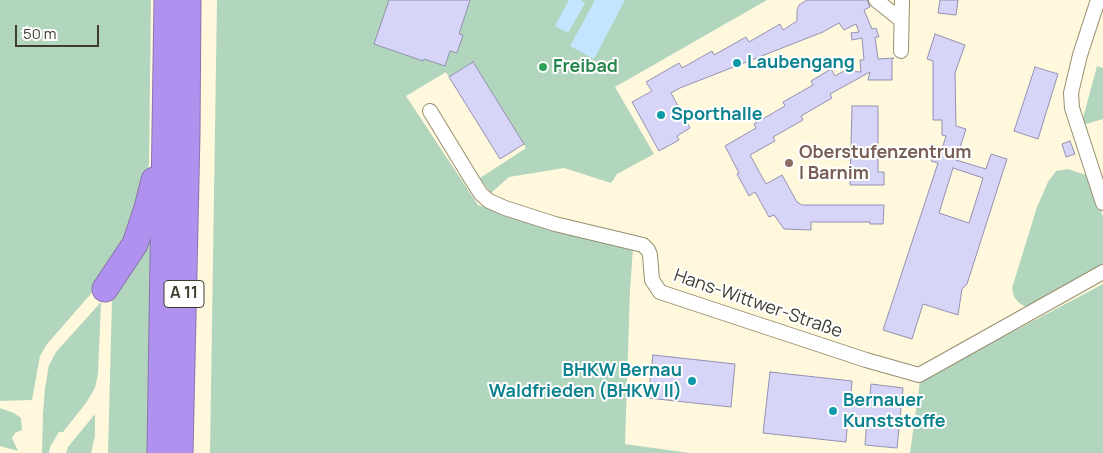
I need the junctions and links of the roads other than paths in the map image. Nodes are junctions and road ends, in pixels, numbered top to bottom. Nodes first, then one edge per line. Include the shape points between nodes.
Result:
1 (167, 0) edge
2 (188, 0) edge
3 (876, 0) edge
4 (902, 0) edge
5 (1098, 0) edge
6 (901, 20) junction
7 (901, 51) dead end
8 (430, 111) dead end
9 (164, 137) junction
10 (1103, 203) edge
11 (1103, 272) edge
12 (106, 290) dead end
13 (160, 453) edge
14 (180, 453) edge

1 - 9 highway, A 11
2 - 14 highway, A 11
3 - 6 street
4 - 6 street
5 - 10 street via 1071,92 1072,108
6 - 7 street
8 - 11 street, Hans-Wittwer-Straße via 488,201 555,224 643,245 650,255 652,280 660,292 919,375
9 - 12 highway via 156,152 152,190 142,226 127,258
9 - 13 highway, A 11

